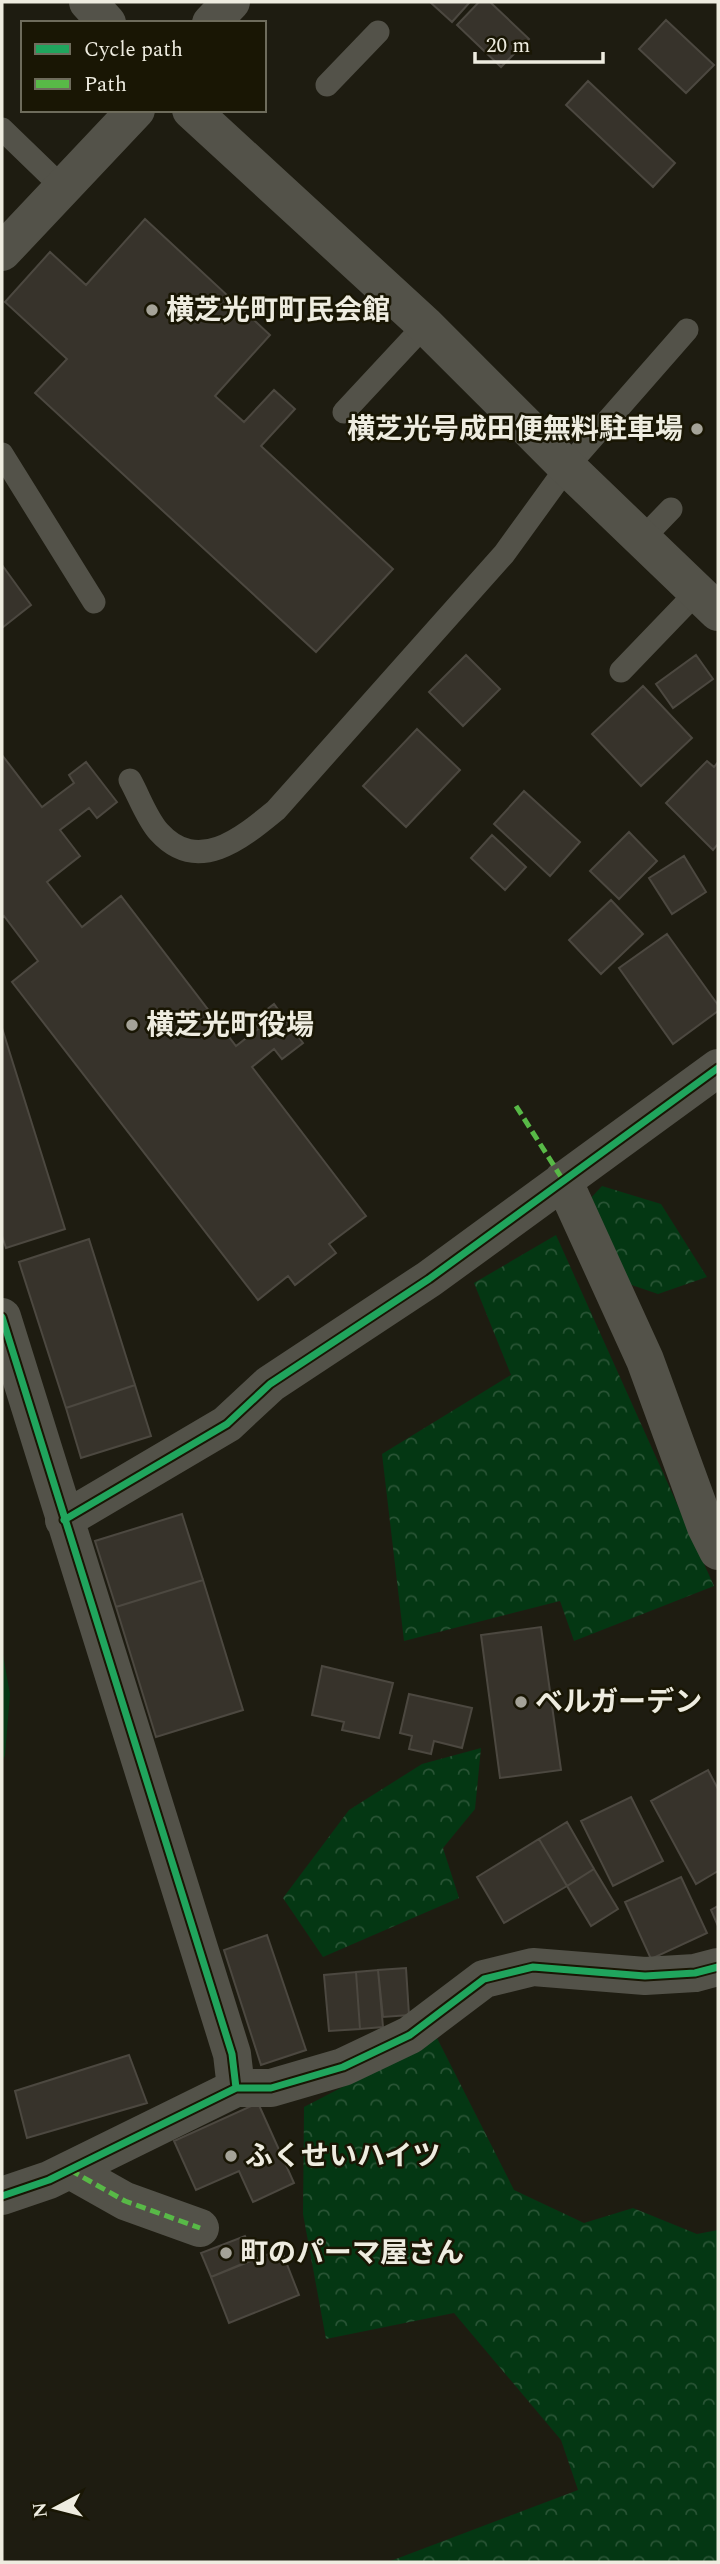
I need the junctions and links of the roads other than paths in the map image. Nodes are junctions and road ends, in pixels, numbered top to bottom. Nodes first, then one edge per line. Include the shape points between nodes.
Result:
1 (88, 2) edge
2 (230, 2) edge
3 (105, 21) edge
4 (213, 21) edge
5 (378, 32) dead end
6 (327, 85) dead end
7 (134, 112) edge
8 (193, 112) edge
9 (2, 129) edge
10 (62, 187) junction
11 (2, 252) edge
12 (425, 325) junction
13 (687, 330) dead end
14 (344, 412) dead end
15 (2, 454) edge
16 (567, 467) junction
17 (671, 509) dead end
18 (642, 539) junction
19 (94, 602) dead end
20 (708, 602) edge
21 (621, 671) dead end
22 (131, 780) dead end
23 (718, 1068) edge
24 (563, 1180) junction
25 (2, 1317) edge
26 (64, 1520) junction
27 (718, 1551) edge
28 (718, 1967) edge
29 (236, 2088) junction
30 (70, 2170) junction
31 (2, 2196) edge
32 (200, 2228) dead end

1 - 3 street
2 - 4 street
5 - 6 lane
7 - 10 street
8 - 12 street
9 - 10 lane
10 - 11 street
12 - 14 lane
12 - 16 street
13 - 16 lane
15 - 19 lane
16 - 18 street
16 - 22 lane via 504,554 276,810 241,839 203,853 175,846 157,830
17 - 18 lane
18 - 20 street
20 - 21 lane
23 - 24 street
24 - 26 street via 429,1279 270,1384 227,1424
24 - 27 street via 645,1360
25 - 26 street
26 - 29 street via 232,2054
28 - 29 street via 645,1976 533,1967 484,1979 410,2035 342,2067 271,2088
29 - 30 street
30 - 31 street
30 - 32 street via 125,2200

